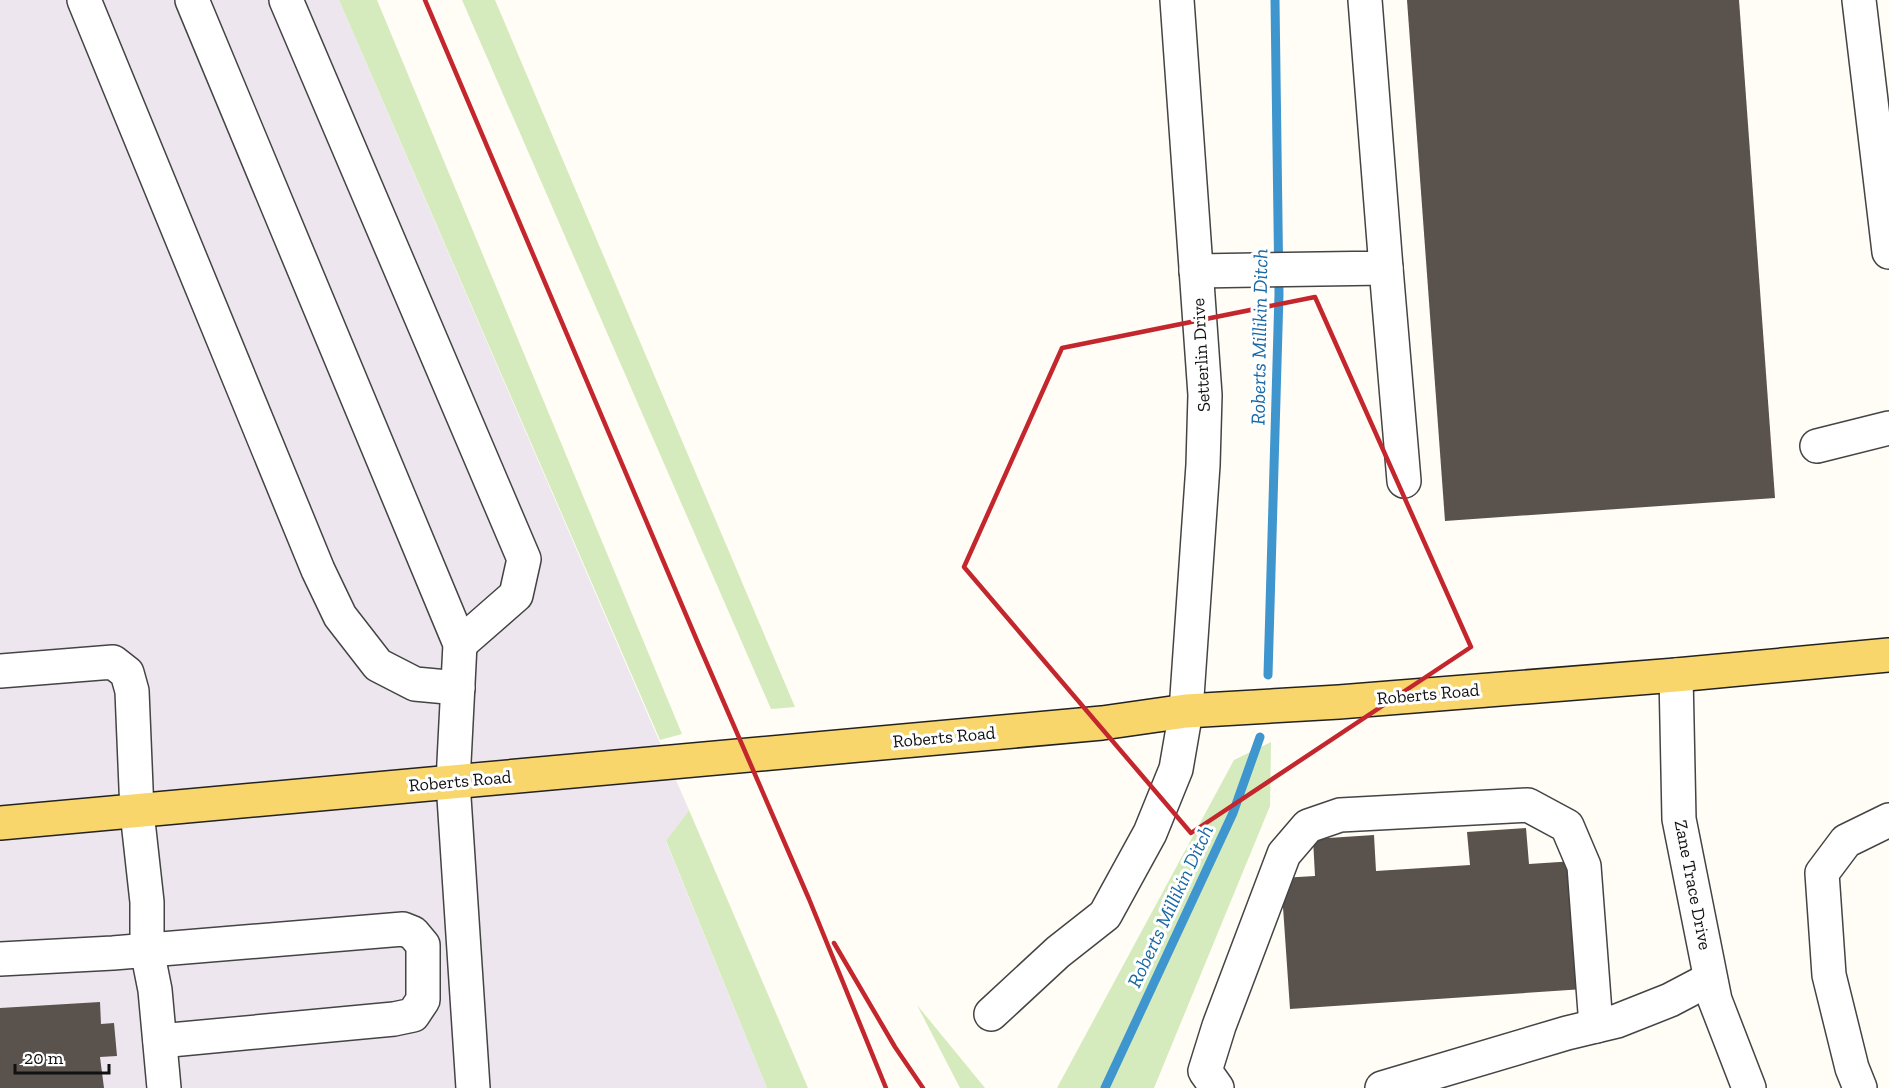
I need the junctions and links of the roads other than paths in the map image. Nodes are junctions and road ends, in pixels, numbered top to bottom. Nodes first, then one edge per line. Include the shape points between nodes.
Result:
1 (84, 0) edge
2 (192, 0) edge
3 (286, 0) edge
4 (1177, 0) edge
5 (1365, 0) edge
6 (1859, 0) edge
7 (1889, 252) edge
8 (1386, 268) junction
9 (1196, 271) junction
10 (1889, 428) edge
11 (1817, 446) dead end
12 (1404, 482) dead end
13 (460, 644) junction
14 (1889, 655) edge
15 (0, 671) edge
16 (1676, 675) junction
17 (458, 688) junction
18 (1186, 711) junction
19 (453, 782) junction
20 (137, 812) junction
21 (1889, 820) edge
22 (0, 823) edge
23 (147, 950) junction
24 (0, 959) edge
25 (1710, 979) junction
26 (991, 1014) dead end
27 (1596, 1026) junction
28 (160, 1041) junction
29 (164, 1088) edge
30 (474, 1088) edge
31 (1217, 1088) edge
32 (1382, 1088) edge
33 (1749, 1088) edge
34 (1860, 1088) edge

1 - 17 street via 340,616 378,665 415,684
2 - 13 street
3 - 13 street via 524,559 516,595
4 - 9 street, Setterlin Drive
5 - 8 street
6 - 7 street
8 - 9 street
8 - 12 street
9 - 18 street, Setterlin Drive via 1205,395
10 - 11 street
13 - 17 street
14 - 16 main road, Roberts Road
15 - 20 street via 113,662 127,673 132,691
16 - 18 main road, Roberts Road
16 - 25 street, Zane Trace Drive via 1679,819
17 - 19 street
18 - 19 main road, Roberts Road via 1102,723
18 - 26 street, Setterlin Drive via 1172,780 1150,833 1104,915
19 - 20 main road, Roberts Road
19 - 30 street
20 - 22 main road, Roberts Road
20 - 23 street via 147,902
21 - 34 street via 1846,841 1822,873 1829,975
23 - 24 street
23 - 28 street
23 - 28 street via 403,928 423,945 423,1000 413,1015
25 - 27 street via 1670,1000
25 - 33 street, Zane Trace Drive
27 - 31 street via 1584,866 1567,826 1528,805 1341,815 1308,826 1284,854 1205,1071
27 - 32 street
28 - 29 street

